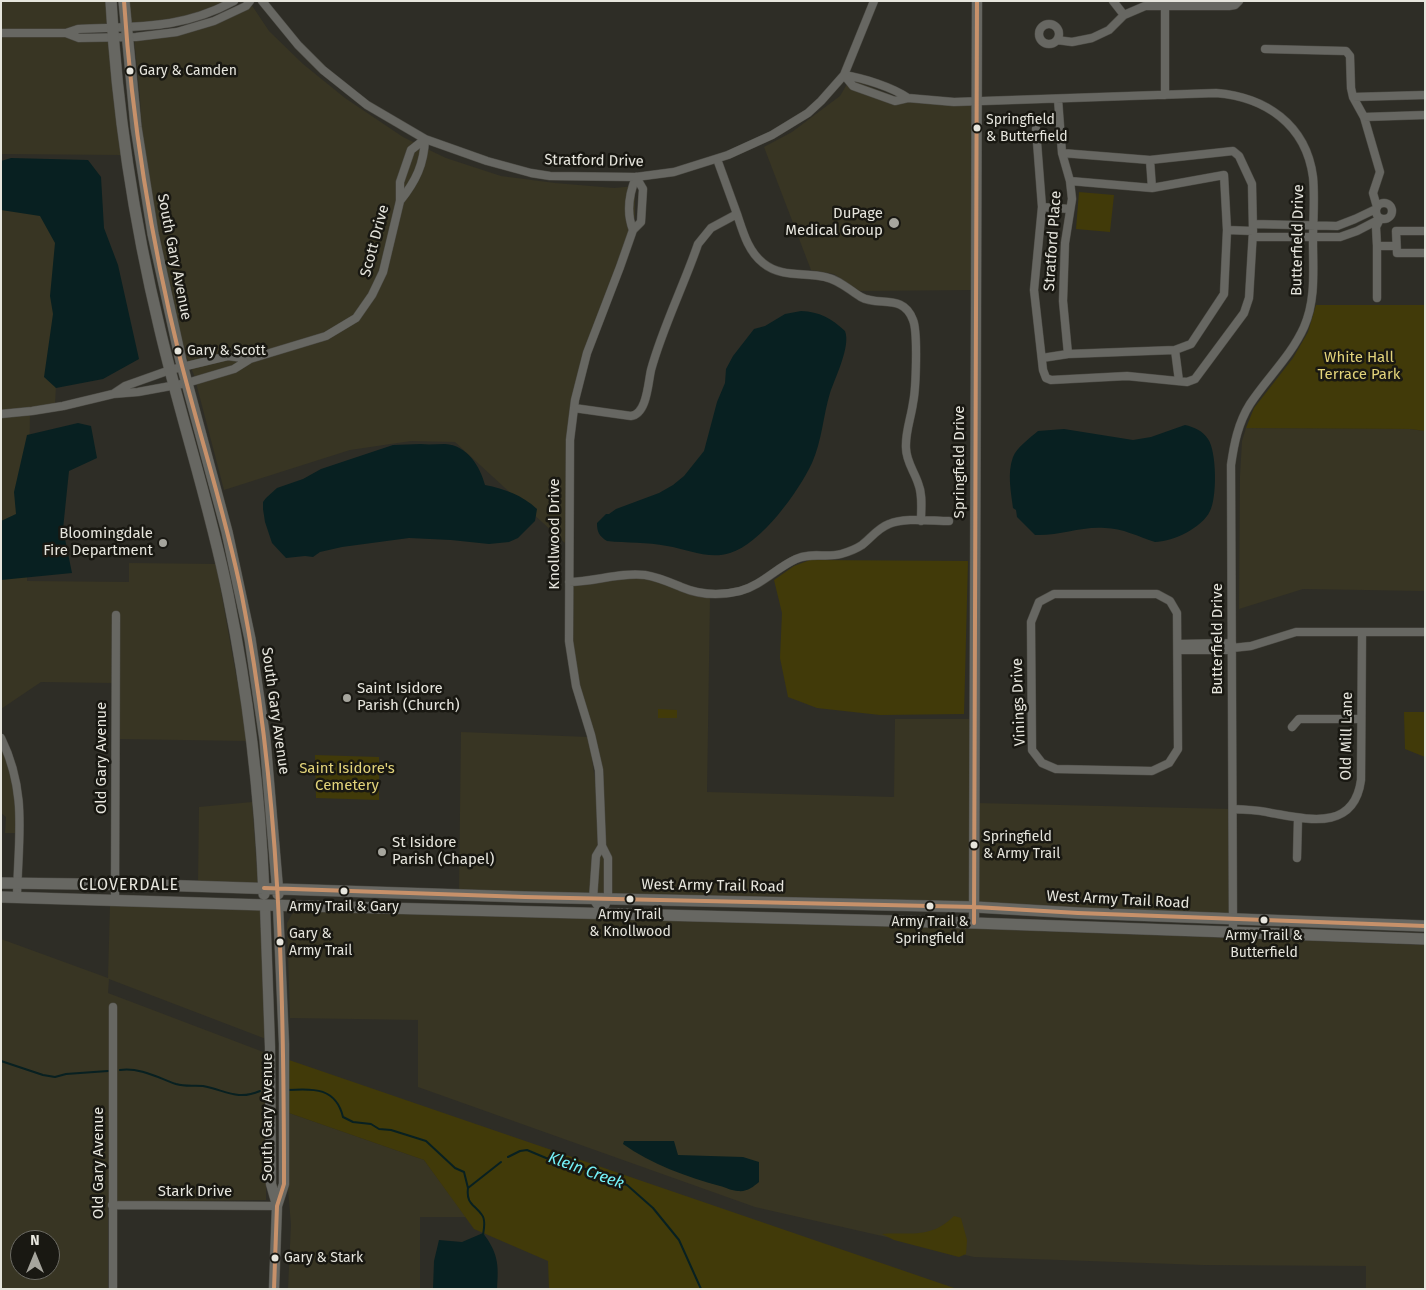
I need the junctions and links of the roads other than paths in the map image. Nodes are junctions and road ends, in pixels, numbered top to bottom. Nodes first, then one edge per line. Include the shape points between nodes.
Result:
1 (111, 1) edge
2 (124, 1) edge
3 (234, 1) edge
4 (250, 1) edge
5 (262, 1) edge
6 (874, 1) edge
7 (977, 1) edge
8 (1113, 1) edge
9 (1239, 2) edge
10 (1165, 7) junction
11 (1124, 15) junction
12 (113, 32) junction
13 (126, 32) junction
14 (1, 33) edge
15 (1057, 40) dead end
16 (1265, 49) dead end
17 (844, 75) junction
18 (1165, 95) junction
19 (1425, 95) edge
20 (1353, 97) junction
21 (1058, 99) junction
22 (976, 100) junction
23 (1425, 115) edge
24 (1364, 117) junction
25 (1036, 129) dead end
26 (425, 138) junction
27 (1062, 153) junction
28 (717, 159) junction
29 (1150, 160) junction
30 (636, 177) junction
31 (1070, 181) junction
32 (1152, 188) junction
33 (400, 201) junction
34 (1042, 207) junction
35 (1376, 208) junction
36 (1070, 209) junction
37 (737, 214) junction
38 (1380, 218) junction
39 (1313, 225) junction
40 (633, 230) junction
41 (1228, 230) junction
42 (1253, 231) junction
43 (1425, 231) edge
44 (1313, 237) junction
45 (1378, 246) junction
46 (1396, 246) junction
47 (1425, 253) edge
48 (1377, 298) dead end
49 (1175, 350) junction
50 (1068, 354) junction
51 (1042, 358) junction
52 (250, 359) junction
53 (183, 367) junction
54 (170, 370) junction
55 (1179, 381) junction
56 (187, 383) junction
57 (175, 385) junction
58 (114, 394) junction
59 (574, 408) junction
60 (1, 414) edge
61 (921, 521) junction
62 (949, 521) dead end
63 (231, 545) junction
64 (218, 548) junction
65 (569, 582) junction
66 (116, 616) dead end
67 (1362, 632) junction
68 (1425, 632) edge
69 (1178, 647) junction
70 (1232, 647) junction
71 (1361, 719) junction
72 (1292, 727) dead end
73 (1, 738) edge
74 (1233, 809) junction
75 (1298, 818) junction
76 (602, 846) junction
77 (1297, 858) dead end
78 (1, 883) edge
79 (17, 883) junction
80 (115, 885) junction
81 (264, 888) junction
82 (278, 888) junction
83 (1, 897) edge
84 (17, 897) junction
85 (593, 899) junction
86 (608, 899) junction
87 (115, 900) junction
88 (265, 905) junction
89 (278, 906) junction
90 (975, 907) junction
91 (602, 912) junction
92 (1233, 920) junction
93 (974, 923) junction
94 (1396, 925) junction
95 (1425, 926) edge
96 (1232, 932) junction
97 (1395, 938) junction
98 (1425, 939) edge
99 (113, 1008) dead end
100 (112, 1205) junction
101 (277, 1206) junction
102 (113, 1289) edge
103 (274, 1289) edge

1 - 12 main road, South Gary Avenue
2 - 13 main road, South Gary Avenue
3 - 13 street via 192,20
4 - 13 street via 246,6 194,28 177,32
5 - 26 street, Stratford Drive via 323,70 375,110
6 - 17 street, Stratford Drive
7 - 22 street, Springfield Drive
8 - 11 street
9 - 10 street via 1229,6
10 - 11 street via 1145,6
10 - 18 street
11 - 15 street via 1110,30 1092,38 1072,42
12 - 13 street
12 - 14 street via 79,38 66,33
12 - 54 main road, South Gary Avenue via 134,207
13 - 53 main road, South Gary Avenue via 149,211
16 - 20 street via 1346,51 1350,56
17 - 22 street, Butterfield Drive via 898,91 908,98
17 - 28 street, Stratford Drive via 808,113 772,135
18 - 21 street, Butterfield Drive
18 - 39 street, Butterfield Drive via 1234,95 1254,100 1282,117 1302,144 1311,166
19 - 20 street
20 - 24 street
21 - 22 street, Butterfield Drive
21 - 27 street, Stratford Place
22 - 90 street, Springfield Drive
23 - 24 street
24 - 35 street via 1380,172 1373,193
25 - 34 street
26 - 30 street, Stratford Drive via 531,173
26 - 33 street, Scott Drive via 424,155 413,186
26 - 33 street, Scott Drive via 411,150 400,182
27 - 29 street
27 - 31 street, Stratford Place
28 - 30 street, Stratford Drive via 674,172
28 - 37 street
29 - 32 street
29 - 42 street via 1233,151 1239,156 1252,184
30 - 40 street, Knollwood Drive via 629,194 629,220
30 - 40 street, Knollwood Drive via 643,189 643,205 641,222
31 - 32 street, Stratford Place
31 - 36 street, Stratford Place
32 - 41 street, Stratford Place via 1224,175
33 - 52 street, Scott Drive via 381,278 356,318 326,336
34 - 36 street
34 - 51 street via 1034,290
35 - 38 street
35 - 38 street via 1384,203 1392,209 1390,217
35 - 39 street via 1337,226
36 - 50 street, Stratford Place via 1063,301
37 - 59 street via 711,228 698,244 652,368 639,413 631,416
37 - 61 street via 754,254 773,270 834,279 869,300 900,305 913,320 914,401 906,448 907,460 919,484
38 - 44 street via 1340,237
38 - 45 street via 1376,227
39 - 42 street
39 - 44 street, Butterfield Drive
40 - 59 street, Knollwood Drive via 587,353
41 - 42 street
41 - 49 street, Stratford Place via 1224,294 1190,344
42 - 44 street
42 - 55 street via 1249,298 1244,313 1195,379
43 - 46 street via 1396,231
44 - 70 street, Butterfield Drive via 1312,298 1306,322 1298,340 1250,405 1237,432 1233,450
45 - 46 street
45 - 48 street
46 - 47 street via 1397,253
49 - 50 street
49 - 55 street
50 - 51 street
51 - 55 street via 1046,378 1051,380 1127,376
52 - 53 street, Scott Drive via 228,356
52 - 56 street, Scott Drive via 234,369
53 - 54 street, Scott Drive
53 - 56 main road, South Gary Avenue
54 - 57 main road, South Gary Avenue
54 - 58 street, Scott Drive via 125,386
56 - 57 street, Scott Drive
56 - 63 main road, South Gary Avenue
57 - 58 street, Scott Drive
57 - 64 main road, South Gary Avenue
58 - 60 street, Scott Drive via 32,412
59 - 65 street, Knollwood Drive via 570,440
61 - 62 street
61 - 65 street via 890,523 850,551 798,558 760,583 731,593 700,594 643,575
63 - 64 main road
63 - 82 main road, South Gary Avenue via 259,694
64 - 81 main road, South Gary Avenue via 248,712
65 - 76 street, Knollwood Drive via 569,641 576,686 599,770
66 - 80 street, Old Gary Avenue
67 - 68 street
67 - 70 street via 1296,632 1251,646
67 - 71 street, Old Mill Lane
69 - 69 street, Vinings Drive via 1178,748 1169,763 1152,771 1056,769 1042,764 1032,750 1030,622 1039,602 1054,594 1157,594 1170,601 1177,613
69 - 70 street
70 - 74 street, Butterfield Drive
71 - 72 street via 1299,719
71 - 75 street, Old Mill Lane via 1361,780 1354,801 1341,814 1326,820
73 - 79 street via 14,771 20,800
74 - 75 street, Old Mill Lane
74 - 92 street, Butterfield Drive
75 - 77 street
76 - 85 street, Knollwood Drive via 596,856
76 - 86 street, Knollwood Drive via 608,858
78 - 79 main road, West Army Trail Road
79 - 80 main road, West Army Trail Road
79 - 84 street
80 - 81 main road, West Army Trail Road
80 - 87 street, Old Gary Avenue
81 - 82 main road, West Army Trail Road
81 - 88 main road, South Gary Avenue
82 - 85 main road, West Army Trail Road
82 - 89 main road, South Gary Avenue
83 - 84 main road, West Army Trail Road
84 - 87 main road, West Army Trail Road
85 - 86 main road, West Army Trail Road
85 - 91 street
86 - 90 main road, West Army Trail Road
86 - 91 street, Knollwood Drive
87 - 88 main road, West Army Trail Road
88 - 89 main road, West Army Trail Road
88 - 101 street, South Gary Avenue via 271,1184
89 - 91 main road, West Army Trail Road
89 - 101 street, South Gary Avenue via 284,1044 284,1184
90 - 92 main road, West Army Trail Road
90 - 93 street, Springfield Drive
91 - 93 main road, West Army Trail Road
92 - 94 main road, West Army Trail Road
92 - 96 street, Butterfield Drive
93 - 96 main road, West Army Trail Road
94 - 95 main road, West Army Trail Road
94 - 97 main road
96 - 97 main road, West Army Trail Road
97 - 98 main road, West Army Trail Road
99 - 100 street, Old Gary Avenue
100 - 101 street, Stark Drive
100 - 102 street, Old Gary Avenue
101 - 103 street

